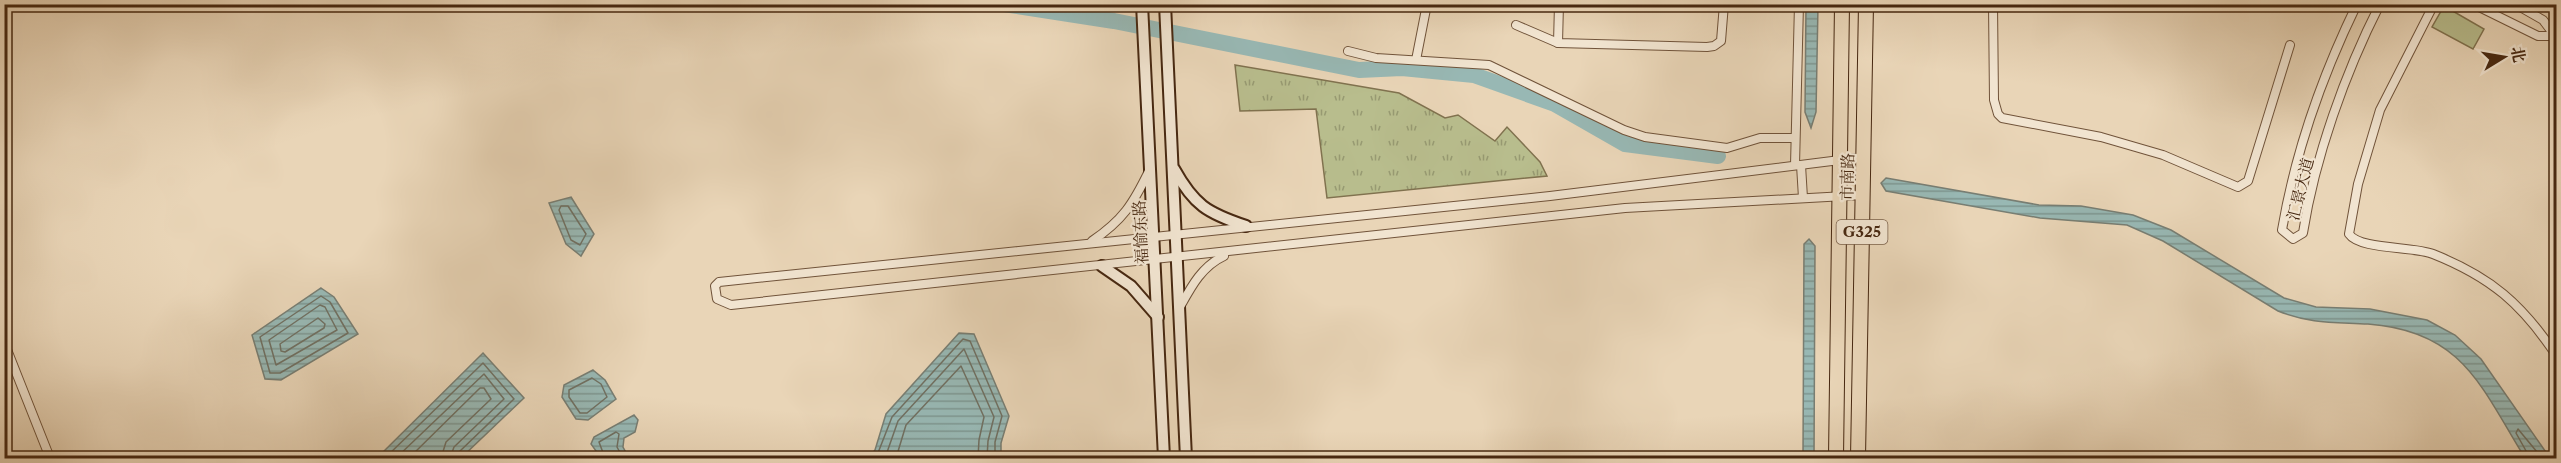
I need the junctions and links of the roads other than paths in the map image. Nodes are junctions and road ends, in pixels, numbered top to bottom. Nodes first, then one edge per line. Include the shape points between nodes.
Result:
1 (1427, 4) edge
2 (1558, 4) edge
3 (1724, 4) edge
4 (1799, 4) edge
5 (1842, 4) edge
6 (1866, 4) edge
7 (1994, 4) edge
8 (2357, 4) edge
9 (2380, 4) edge
10 (2434, 4) edge
11 (2473, 4) edge
12 (2515, 4) edge
13 (1142, 5) edge
14 (1165, 7) edge
15 (1516, 25) dead end
16 (2555, 36) edge
17 (1558, 43) junction
18 (2290, 45) dead end
19 (1348, 51) dead end
20 (1416, 60) junction
21 (1864, 123) junction
22 (1840, 124) junction
23 (1795, 138) junction
24 (1172, 151) junction
25 (1151, 153) junction
26 (1864, 156) junction
27 (1840, 160) junction
28 (1798, 165) junction
29 (1151, 167) junction
30 (1173, 168) junction
31 (1863, 195) junction
32 (1840, 196) junction
33 (1803, 198) junction
34 (1246, 226) junction
35 (1862, 232) junction
36 (1839, 233) junction
37 (1176, 234) junction
38 (1154, 236) junction
39 (1090, 243) junction
40 (1232, 252) junction
41 (1177, 259) junction
42 (1156, 260) junction
43 (1102, 266) junction
44 (1179, 308) junction
45 (1158, 317) junction
46 (4, 342) edge
47 (2556, 355) edge
48 (50, 459) edge
49 (1164, 459) edge
50 (1186, 459) edge
51 (1836, 459) edge
52 (1858, 459) edge

1 - 20 street
2 - 17 street
3 - 17 street via 1723,34 1714,46
4 - 23 street
5 - 22 highway, 市南路 / G325
6 - 21 highway, 市南路 / G325
7 - 18 street via 1994,100 2002,118 2101,137 2155,153 2238,187 2248,182
8 - 9 street, 汇景大道 via 2333,58 2291,189 2283,230 2293,239 2303,233 2311,194 2352,65
10 - 47 street via 2380,110 2358,184 2349,234 2360,243 2432,254 2476,274 2521,307
11 - 16 street via 2538,36
12 - 16 street via 2543,20
13 - 25 street, 福愉东路
14 - 24 street
15 - 17 street
19 - 20 street via 1376,58
20 - 23 street via 1489,65 1645,137 1727,148 1760,138
21 - 22 highway
21 - 26 highway, 市南路 / G325
22 - 27 highway, 市南路 / G325
23 - 28 street
24 - 25 street
24 - 30 street
25 - 29 street, 福愉东路
26 - 27 street
26 - 31 highway, 市南路 / G325
27 - 28 street
27 - 32 highway, 市南路 / G325
28 - 33 street
28 - 34 street via 1550,196
29 - 38 street, 福愉东路
29 - 39 street via 1134,203 1115,225
30 - 34 street via 1194,201 1211,214
30 - 37 street
31 - 32 street
31 - 35 highway, 市南路 / G325
32 - 33 street
32 - 36 highway, 市南路 / G325
33 - 40 street via 1625,208
34 - 37 street
35 - 36 highway
35 - 52 highway, 市南路 / G325
36 - 51 highway, 市南路 / G325
37 - 38 street
37 - 41 street
38 - 39 street
38 - 42 street, 福愉东路
39 - 43 street via 720,282 715,292 717,299 731,305
40 - 41 street
40 - 44 street via 1207,267 1193,282
41 - 42 street
41 - 44 street
42 - 43 street
42 - 45 street, 福愉东路
43 - 45 street via 1131,286
44 - 50 street
45 - 49 street, 福愉东路
46 - 48 street

